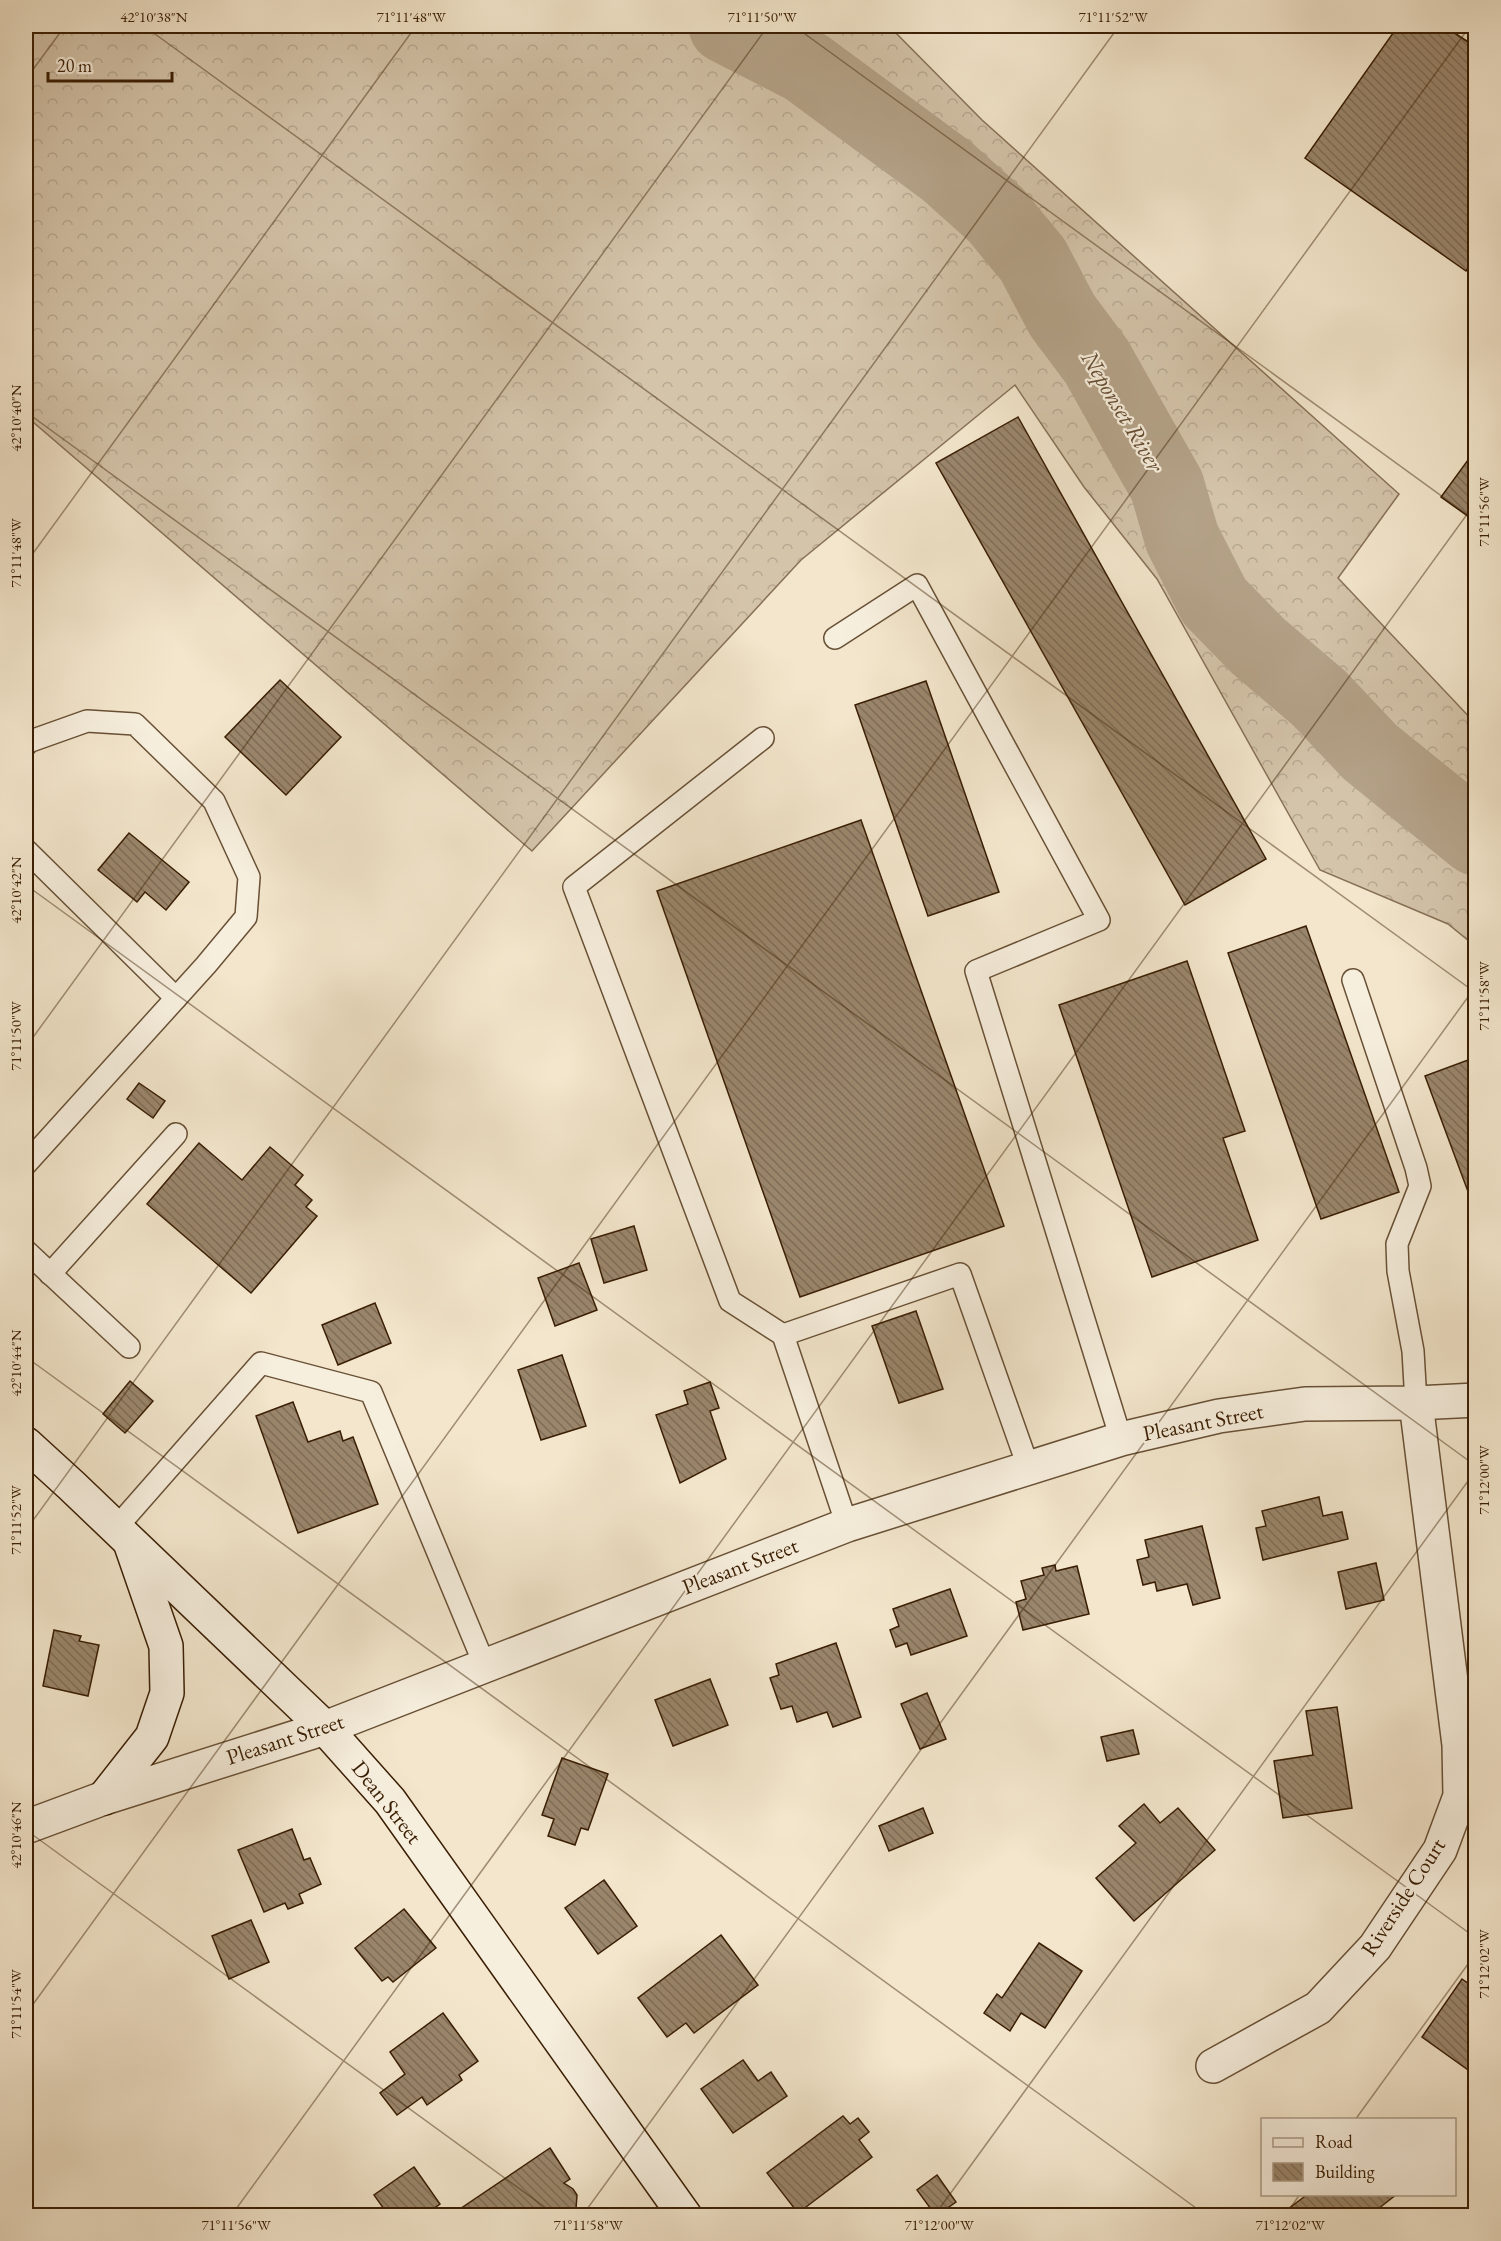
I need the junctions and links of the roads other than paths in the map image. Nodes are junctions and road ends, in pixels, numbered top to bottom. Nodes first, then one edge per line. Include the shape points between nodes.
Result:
1 (835, 638) dead end
2 (763, 738) dead end
3 (26, 745) edge
4 (26, 850) edge
5 (1353, 980) dead end
6 (176, 998) junction
7 (176, 1134) dead end
8 (26, 1164) edge
9 (26, 1251) edge
10 (50, 1274) junction
11 (783, 1335) junction
12 (129, 1347) dead end
13 (1476, 1400) edge
14 (1416, 1403) junction
15 (1121, 1439) junction
16 (26, 1444) edge
17 (1029, 1469) junction
18 (847, 1525) junction
19 (122, 1534) junction
20 (485, 1665) junction
21 (325, 1728) junction
22 (104, 1798) junction
23 (26, 1827) edge
24 (1213, 2066) dead end
25 (685, 2216) edge

1 - 15 lane via 917,585 1100,920 976,972
2 - 11 lane via 574,887 730,1301
3 - 6 lane via 87,721 135,724 214,801 249,877 246,917
4 - 6 lane
5 - 14 lane via 1420,1186 1397,1244 1398,1271 1413,1351
6 - 8 lane
7 - 10 lane
9 - 10 lane
10 - 12 lane
11 - 17 lane via 960,1274
11 - 18 lane
13 - 14 street, Pleasant Street
14 - 15 street, Pleasant Street via 1305,1404 1219,1416
14 - 24 street, Riverside Court via 1459,1745 1460,1796 1440,1850 1375,1947 1318,2008
15 - 17 street, Pleasant Street
16 - 19 street, Dean Street
17 - 18 street, Pleasant Street
18 - 20 street, Pleasant Street
19 - 20 lane via 261,1363 371,1392
19 - 21 street, Dean Street
19 - 22 street via 166,1646 167,1693 152,1737
20 - 21 street, Pleasant Street
21 - 22 street, Pleasant Street
21 - 25 street, Dean Street via 390,1802
22 - 23 street, Pleasant Street

